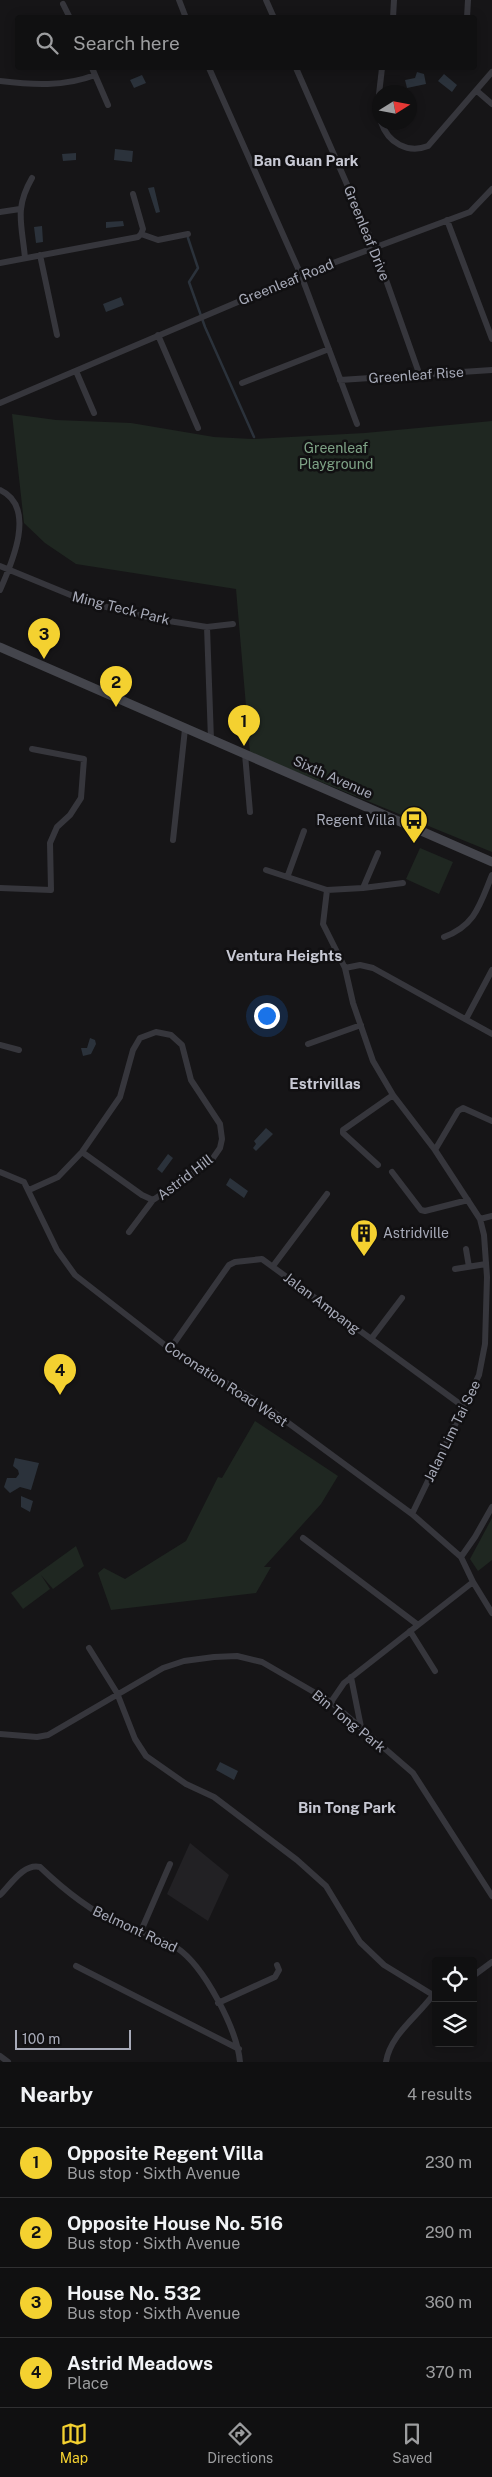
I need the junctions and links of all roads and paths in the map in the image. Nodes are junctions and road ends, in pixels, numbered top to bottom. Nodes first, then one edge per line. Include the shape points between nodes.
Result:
1 (179, 0) edge
2 (266, 0) edge
3 (394, 0) edge
4 (468, 0) edge
5 (64, 4) dead end
6 (69, 15) edge
7 (185, 15) edge
8 (273, 15) edge
9 (394, 15) edge
10 (468, 15) edge
11 (93, 70) edge
12 (210, 70) edge
13 (297, 70) edge
14 (382, 70) edge
15 (492, 72) edge
16 (95, 75) junction
17 (0, 80) edge
18 (380, 85) edge
19 (477, 91) junction
20 (492, 104) edge
21 (108, 105) dead end
22 (385, 130) edge
23 (32, 178) dead end
24 (492, 189) edge
25 (133, 194) dead end
26 (20, 209) junction
27 (0, 212) edge
28 (448, 220) junction
29 (141, 234) junction
30 (188, 234) dead end
31 (374, 246) junction
32 (40, 255) junction
33 (25, 258) junction
34 (0, 263) edge
35 (301, 275) junction
36 (56, 335) dead end
37 (158, 335) junction
38 (492, 339) edge
39 (329, 349) junction
40 (492, 370) edge
41 (76, 371) junction
42 (419, 374) junction
43 (340, 380) junction
44 (242, 383) dead end
45 (0, 403) edge
46 (94, 413) dead end
47 (357, 424) dead end
48 (198, 428) dead end
49 (0, 490) edge
50 (0, 566) edge
51 (9, 570) junction
52 (0, 590) edge
53 (233, 624) dead end
54 (207, 627) junction
55 (0, 647) edge
56 (185, 729) junction
57 (211, 740) junction
58 (32, 749) dead end
59 (246, 754) junction
60 (250, 812) dead end
61 (304, 831) dead end
62 (172, 840) dead end
63 (378, 853) dead end
64 (492, 862) edge
65 (266, 870) dead end
66 (492, 875) edge
67 (288, 876) junction
68 (403, 883) dead end
69 (0, 888) edge
70 (363, 888) junction
71 (327, 890) junction
72 (444, 937) dead end
73 (345, 968) junction
74 (492, 970) edge
75 (466, 1019) junction
76 (361, 1025) junction
77 (492, 1034) edge
78 (308, 1044) dead end
79 (0, 1045) edge
80 (19, 1050) dead end
81 (394, 1095) junction
82 (492, 1121) edge
83 (435, 1150) junction
84 (82, 1152) junction
85 (378, 1165) dead end
86 (0, 1172) edge
87 (392, 1172) dead end
88 (29, 1190) junction
89 (327, 1194) dead end
90 (153, 1200) junction
91 (468, 1200) junction
92 (492, 1216) edge
93 (480, 1219) junction
94 (129, 1232) dead end
95 (466, 1250) dead end
96 (486, 1264) junction
97 (273, 1266) junction
98 (469, 1267) junction
99 (456, 1269) dead end
100 (402, 1298) dead end
101 (371, 1339) junction
102 (170, 1349) junction
103 (464, 1407) junction
104 (492, 1507) edge
105 (412, 1514) junction
106 (303, 1538) dead end
107 (461, 1557) junction
108 (473, 1582) junction
109 (492, 1613) edge
110 (418, 1625) junction
111 (410, 1631) junction
112 (90, 1648) dead end
113 (435, 1671) dead end
114 (351, 1677) junction
115 (117, 1693) junction
116 (331, 1702) junction
117 (361, 1727) junction
118 (0, 1734) edge
119 (170, 1864) dead end
120 (0, 1895) edge
121 (492, 1896) edge
122 (141, 1930) junction
123 (492, 1962) edge
124 (277, 1965) dead end
125 (76, 1966) dead end
126 (477, 1973) edge
127 (432, 1992) edge
128 (432, 1998) edge
129 (218, 2003) junction
130 (239, 2049) junction
131 (0, 2056) edge
132 (8, 2062) edge
133 (240, 2062) edge
134 (386, 2062) edge

1 - 7 street
2 - 8 street
3 - 9 street
4 - 10 street
5 - 6 street
11 - 16 street
12 - 35 street
13 - 31 street, Greenleaf Drive
14 - 18 street
15 - 19 street
16 - 17 street via 67,83
16 - 21 street
19 - 20 street
19 - 22 street via 428,146 411,149 398,144
23 - 26 street via 22,195
24 - 28 street, Greenleaf Road via 470,212
25 - 29 street via 143,230
26 - 27 street
26 - 33 street
28 - 31 street, Greenleaf Road
28 - 38 street
29 - 30 street via 158,240
29 - 32 street
31 - 35 street, Greenleaf Road
31 - 42 street, Greenleaf Drive
32 - 33 street
32 - 36 street
33 - 34 street
35 - 37 street, Greenleaf Road
35 - 39 street
37 - 41 street, Greenleaf Road
37 - 48 street
39 - 43 street
39 - 44 street
40 - 42 street, Greenleaf Rise
41 - 45 street, Greenleaf Road
41 - 46 street
42 - 43 street, Greenleaf Rise
43 - 47 street
49 - 51 street via 15,502 20,534
50 - 51 street, Ming Teck Park
51 - 52 street
51 - 54 street, Ming Teck Park via 90,603
53 - 54 street, Ming Teck Park
54 - 57 street
55 - 56 main road, Sixth Avenue
56 - 57 main road, Sixth Avenue
56 - 62 street
57 - 59 main road, Sixth Avenue
58 - 69 street via 84,759 81,798 57,827 50,843 51,890
59 - 60 street
59 - 64 main road, Sixth Avenue
61 - 67 street
63 - 70 street
65 - 67 street
66 - 72 street via 477,912 459,932
67 - 71 street
68 - 70 street
70 - 71 street
71 - 73 street, Jalan Lim Tai See via 324,924
73 - 75 street via 360,965 373,968
73 - 76 street, Jalan Lim Tai See
74 - 75 street
75 - 77 street
76 - 78 street
76 - 81 street, Jalan Lim Tai See via 374,1061
79 - 80 street
81 - 83 street, Jalan Lim Tai See
81 - 85 street via 343,1130
82 - 83 street via 462,1108
83 - 91 street, Jalan Lim Tai See
84 - 88 street, Astrid Hill via 58,1177
84 - 90 street, Astrid Hill
84 - 90 street, Astrid Hill via 120,1097 133,1050 140,1038 156,1032 176,1038 185,1053 195,1088 220,1124 222,1139 211,1160
86 - 88 street, Coronation Road West via 18,1178
87 - 91 street via 422,1210
88 - 102 street, Coronation Road West via 57,1250 75,1274
89 - 97 street, Jalan Ampang
90 - 94 street
91 - 93 street, Jalan Lim Tai See
92 - 93 street
93 - 96 street, Jalan Lim Tai See
95 - 98 street
96 - 98 street
96 - 103 street, Jalan Lim Tai See via 483,1361
97 - 101 street, Jalan Ampang
97 - 102 street, Jalan Ampang via 259,1259 229,1264
98 - 99 street
100 - 101 street, Jalan Ampang
101 - 103 street, Jalan Ampang
102 - 105 street, Coronation Road West via 268,1408
103 - 105 street, Jalan Lim Tai See
104 - 107 street
105 - 107 street, Coronation Road West
106 - 110 street
107 - 108 street, Coronation Road West
108 - 109 street, Coronation Road West
108 - 110 street
110 - 111 street
111 - 113 street
111 - 114 street
112 - 115 street
114 - 116 street
114 - 117 street
115 - 116 street, Bin Tong Park via 162,1668 184,1661 237,1656 262,1662
115 - 118 street, Bin Tong Park via 48,1735
115 - 127 street via 146,1756 186,1784 214,1797 297,1860 326,1886 360,1942 384,1965
116 - 117 street, Bin Tong Park
117 - 121 street, Bin Tong Park via 413,1774
119 - 122 street
120 - 122 street, Belmont Road via 28,1867 34,1866 86,1906 122,1926
122 - 129 street, Belmont Road via 175,1946 190,1958
123 - 126 street
124 - 129 street via 280,1970 275,1976
125 - 130 street
128 - 134 street via 394,2039
129 - 130 street, Belmont Road
130 - 133 street, Belmont Road
131 - 132 street

